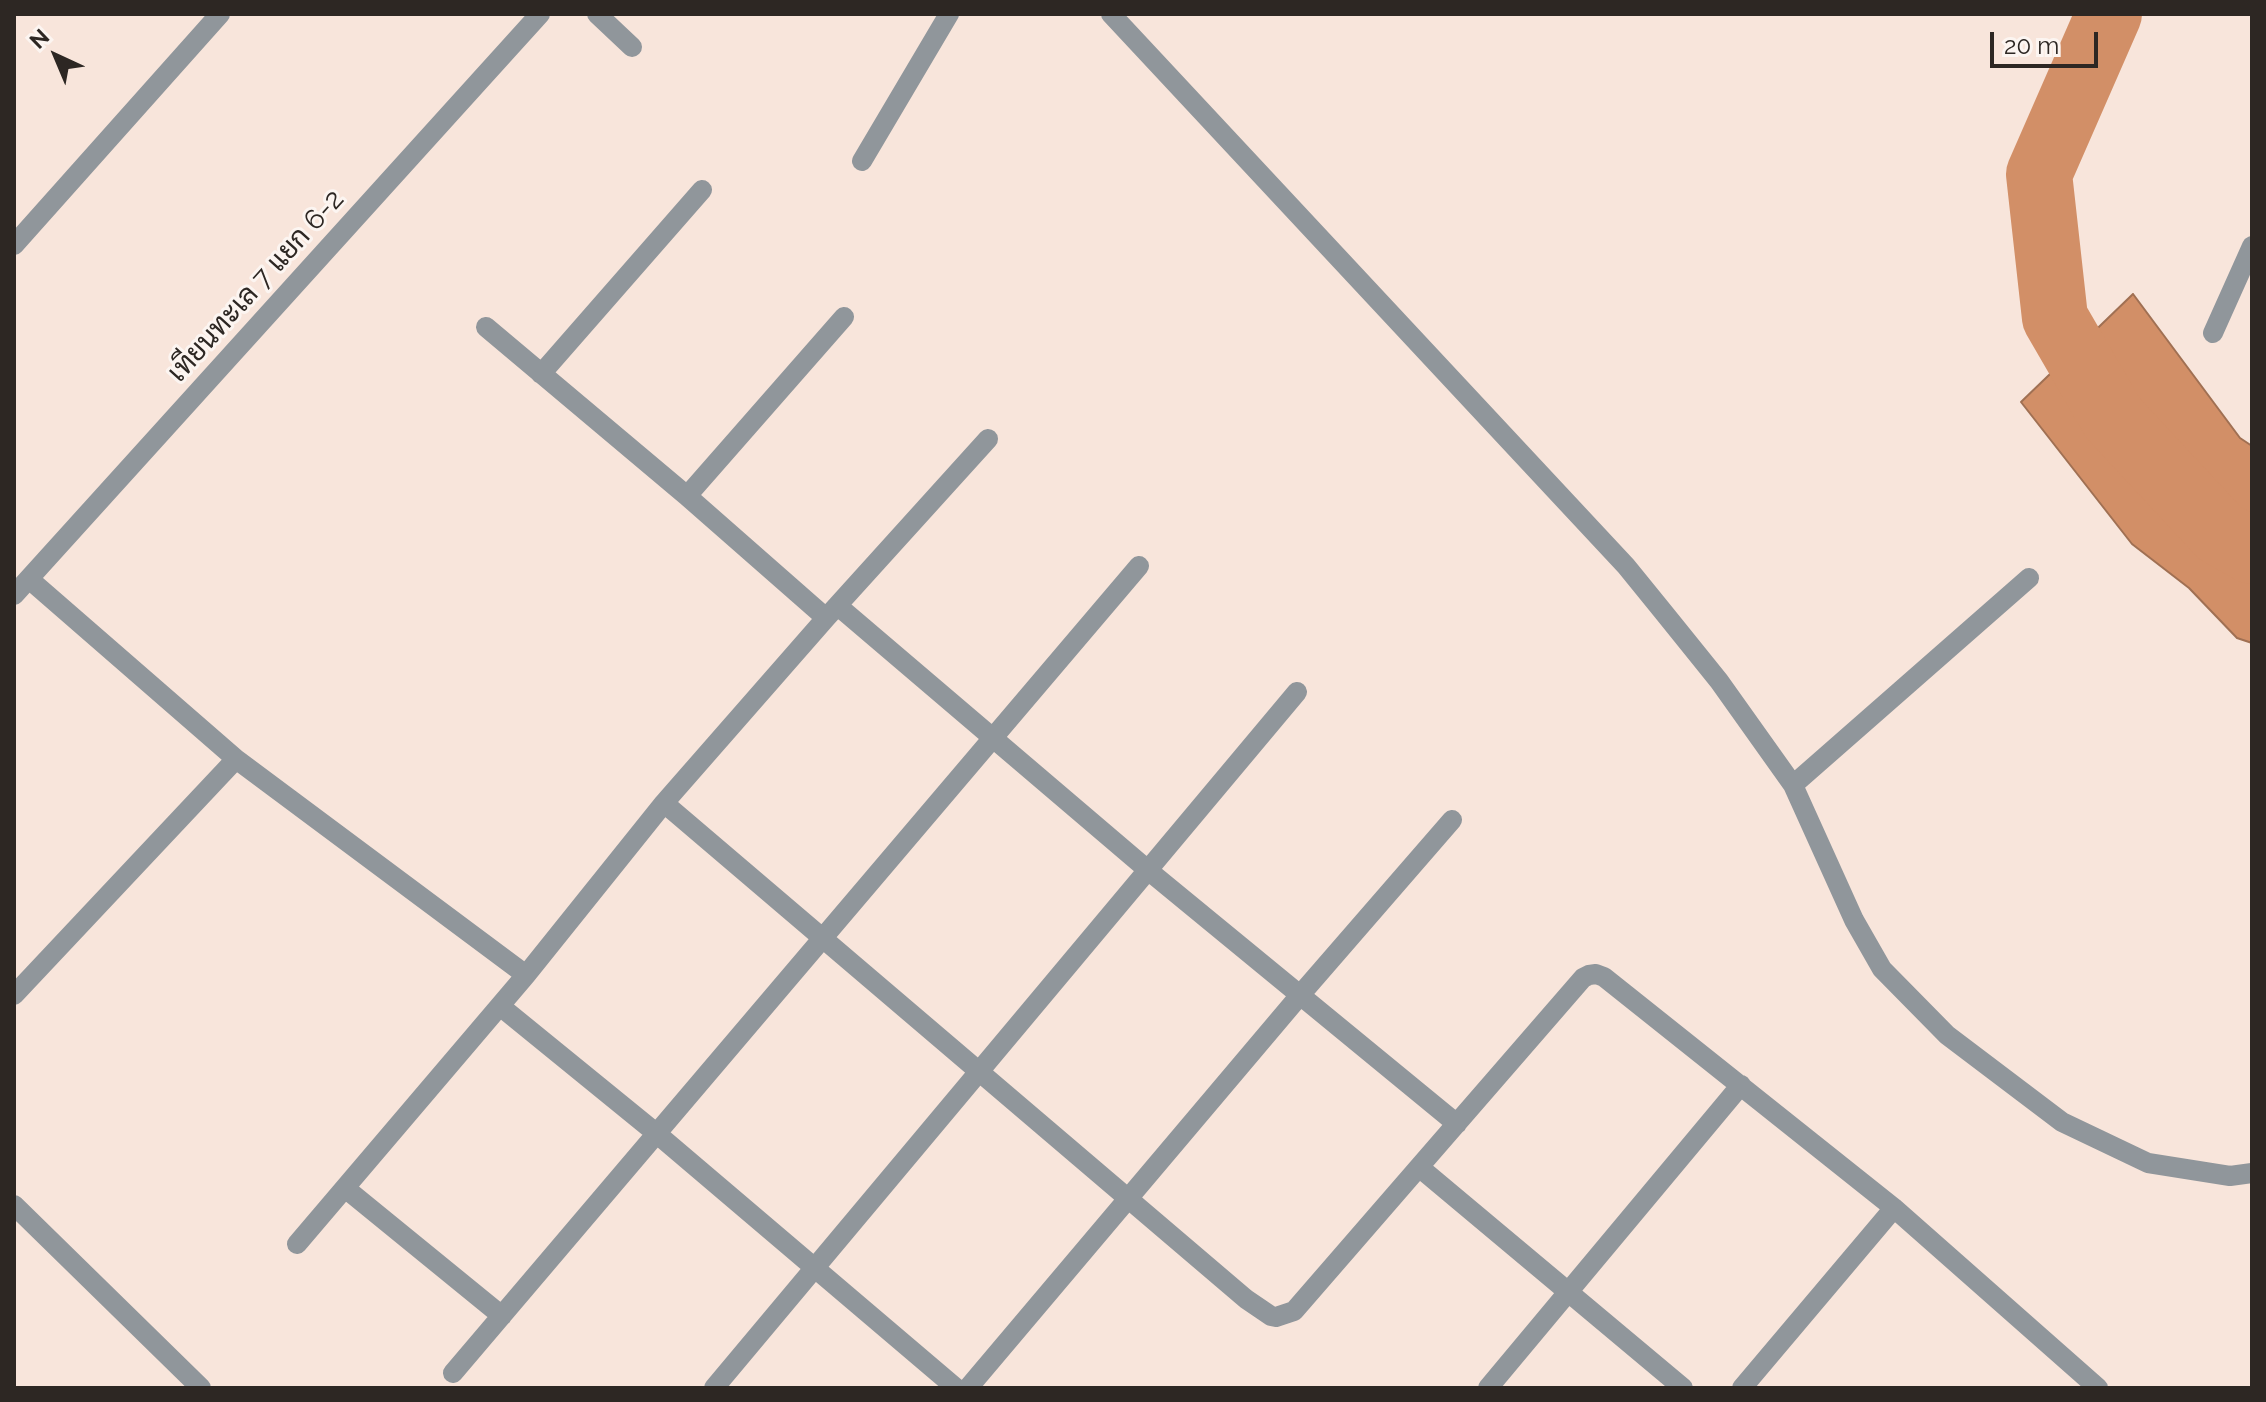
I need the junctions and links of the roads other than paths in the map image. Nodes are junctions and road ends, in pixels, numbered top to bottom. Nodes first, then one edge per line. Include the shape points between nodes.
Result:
1 (220, 14) edge
2 (540, 14) edge
3 (597, 14) edge
4 (949, 14) edge
5 (1111, 14) edge
6 (632, 47) dead end
7 (862, 161) dead end
8 (702, 190) dead end
9 (14, 245) edge
10 (2252, 246) edge
11 (844, 317) dead end
12 (486, 327) dead end
13 (2213, 333) dead end
14 (541, 374) junction
15 (988, 439) dead end
16 (687, 496) junction
17 (1139, 566) dead end
18 (2029, 578) dead end
19 (29, 579) junction
20 (14, 595) edge
21 (832, 612) junction
22 (1297, 692) dead end
23 (992, 737) junction
24 (236, 759) junction
25 (1793, 785) junction
26 (664, 803) junction
27 (1452, 820) dead end
28 (1149, 871) junction
29 (822, 937) junction
30 (526, 975) junction
31 (1301, 994) junction
32 (14, 995) edge
33 (500, 1006) junction
34 (980, 1073) junction
35 (1741, 1085) junction
36 (1457, 1124) junction
37 (656, 1133) junction
38 (1419, 1167) junction
39 (2252, 1173) edge
40 (345, 1188) junction
41 (1127, 1198) junction
42 (14, 1205) edge
43 (1894, 1208) junction
44 (297, 1244) dead end
45 (815, 1269) junction
46 (1569, 1292) junction
47 (502, 1316) junction
48 (453, 1373) dead end
49 (201, 1388) edge
50 (714, 1388) edge
51 (956, 1388) edge
52 (968, 1388) edge
53 (1488, 1388) edge
54 (1683, 1388) edge
55 (1742, 1388) edge
56 (2098, 1388) edge

1 - 9 street
2 - 19 street, เทียนทะเล 7 แยก 6-2
3 - 6 street
4 - 7 street
5 - 25 street via 1626,566 1719,681
8 - 14 street
10 - 13 street
11 - 16 street
12 - 14 street
14 - 16 street
15 - 21 street
16 - 21 street
17 - 23 street
18 - 25 street
19 - 20 street, เทียนทะเล 7 แยก 6-2
19 - 24 street
21 - 23 street
21 - 26 street
22 - 28 street
23 - 28 street
23 - 29 street
24 - 30 street
24 - 32 street
25 - 39 street via 1882,969 1947,1035 2062,1122 2148,1163 2230,1176
26 - 29 street
26 - 30 street
27 - 31 street
28 - 31 street
28 - 34 street
29 - 34 street
29 - 37 street
30 - 33 street
31 - 36 street
31 - 41 street
33 - 37 street
33 - 40 street
34 - 41 street
34 - 45 street
35 - 36 street via 1604,977 1589,975
35 - 43 street
35 - 46 street
36 - 38 street
37 - 45 street
37 - 47 street
38 - 41 street via 1294,1311 1276,1317 1246,1299
38 - 46 street
40 - 44 street
40 - 47 street
41 - 52 street
42 - 49 street
43 - 55 street
43 - 56 street
45 - 50 street
45 - 51 street
46 - 53 street
46 - 54 street
47 - 48 street

